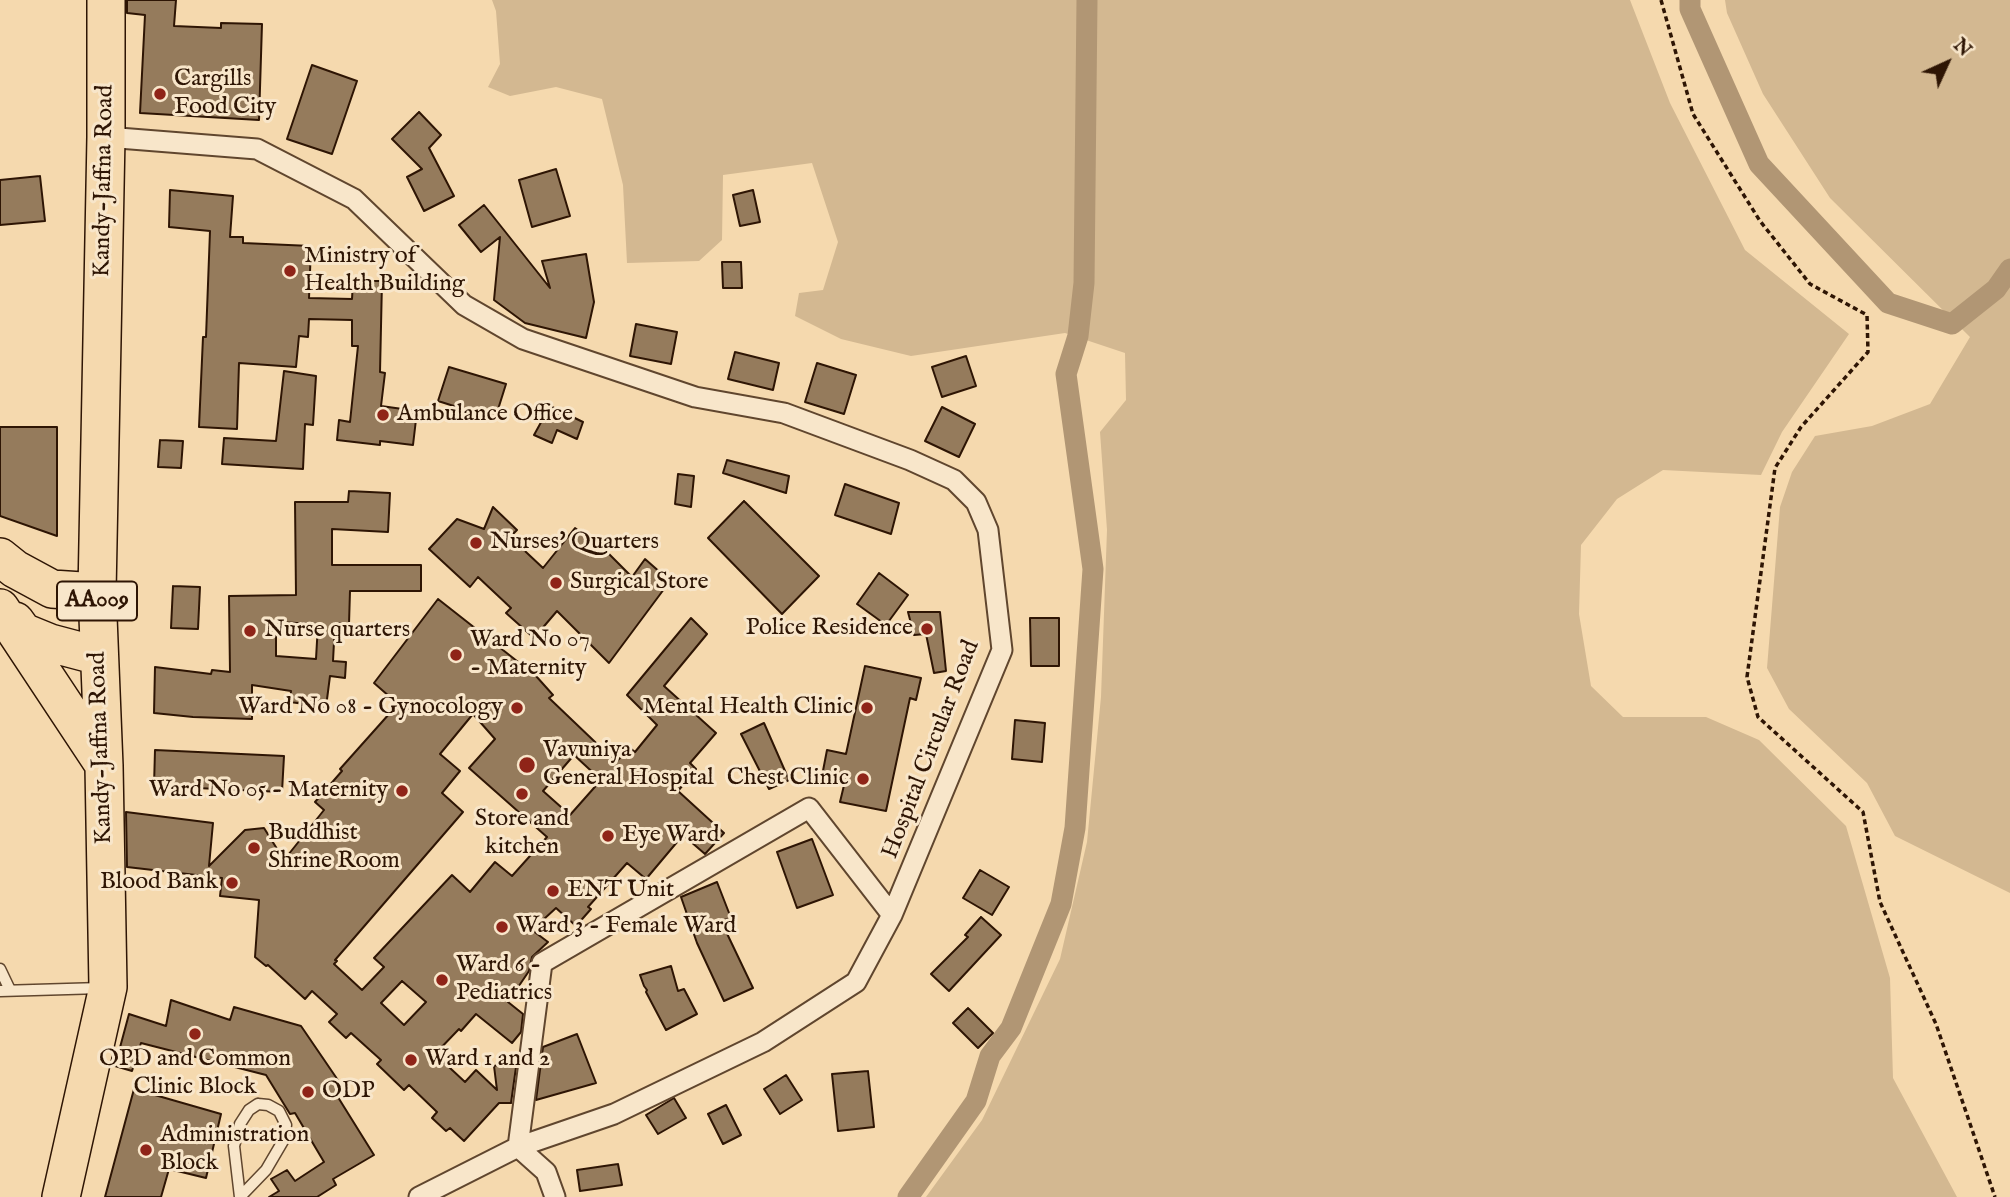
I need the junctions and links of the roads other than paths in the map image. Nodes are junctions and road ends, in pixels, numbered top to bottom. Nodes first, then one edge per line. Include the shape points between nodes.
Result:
1 (106, 0) edge
2 (106, 137) junction
3 (0, 557) edge
4 (97, 592) junction
5 (0, 602) edge
6 (0, 608) edge
7 (99, 656) junction
8 (104, 766) junction
9 (892, 915) junction
10 (0, 969) edge
11 (108, 987) junction
12 (5, 990) edge
13 (519, 1147) junction
14 (61, 1197) edge
15 (240, 1197) edge
16 (419, 1197) edge
17 (555, 1197) edge

1 - 2 highway, Kandy-Jaffna Road / AA009
2 - 4 highway, Kandy-Jaffna Road / AA009
2 - 9 street, Hospital Circular Road via 257,149 354,199 464,305 523,339 695,397 784,413 954,480 976,502 988,530 1002,650
3 - 4 highway via 52,589
4 - 7 highway, Kandy-Jaffna Road / AA009
5 - 7 highway via 23,632
6 - 8 highway
7 - 8 highway, Kandy-Jaffna Road / AA009
8 - 11 highway, Kandy-Jaffna Road / AA009
9 - 13 street, Hospital Circular Road via 856,982 763,1042 614,1114
9 - 13 street via 809,808 542,964
10 - 12 lane
11 - 12 lane
11 - 14 highway, Kandy-Jaffna Road / AA009
13 - 16 street, Hospital Circular Road
13 - 17 street via 545,1172
15 - 15 lane via 234,1146 240,1124 249,1110 258,1104 268,1105 279,1111 286,1125 283,1141 266,1170

